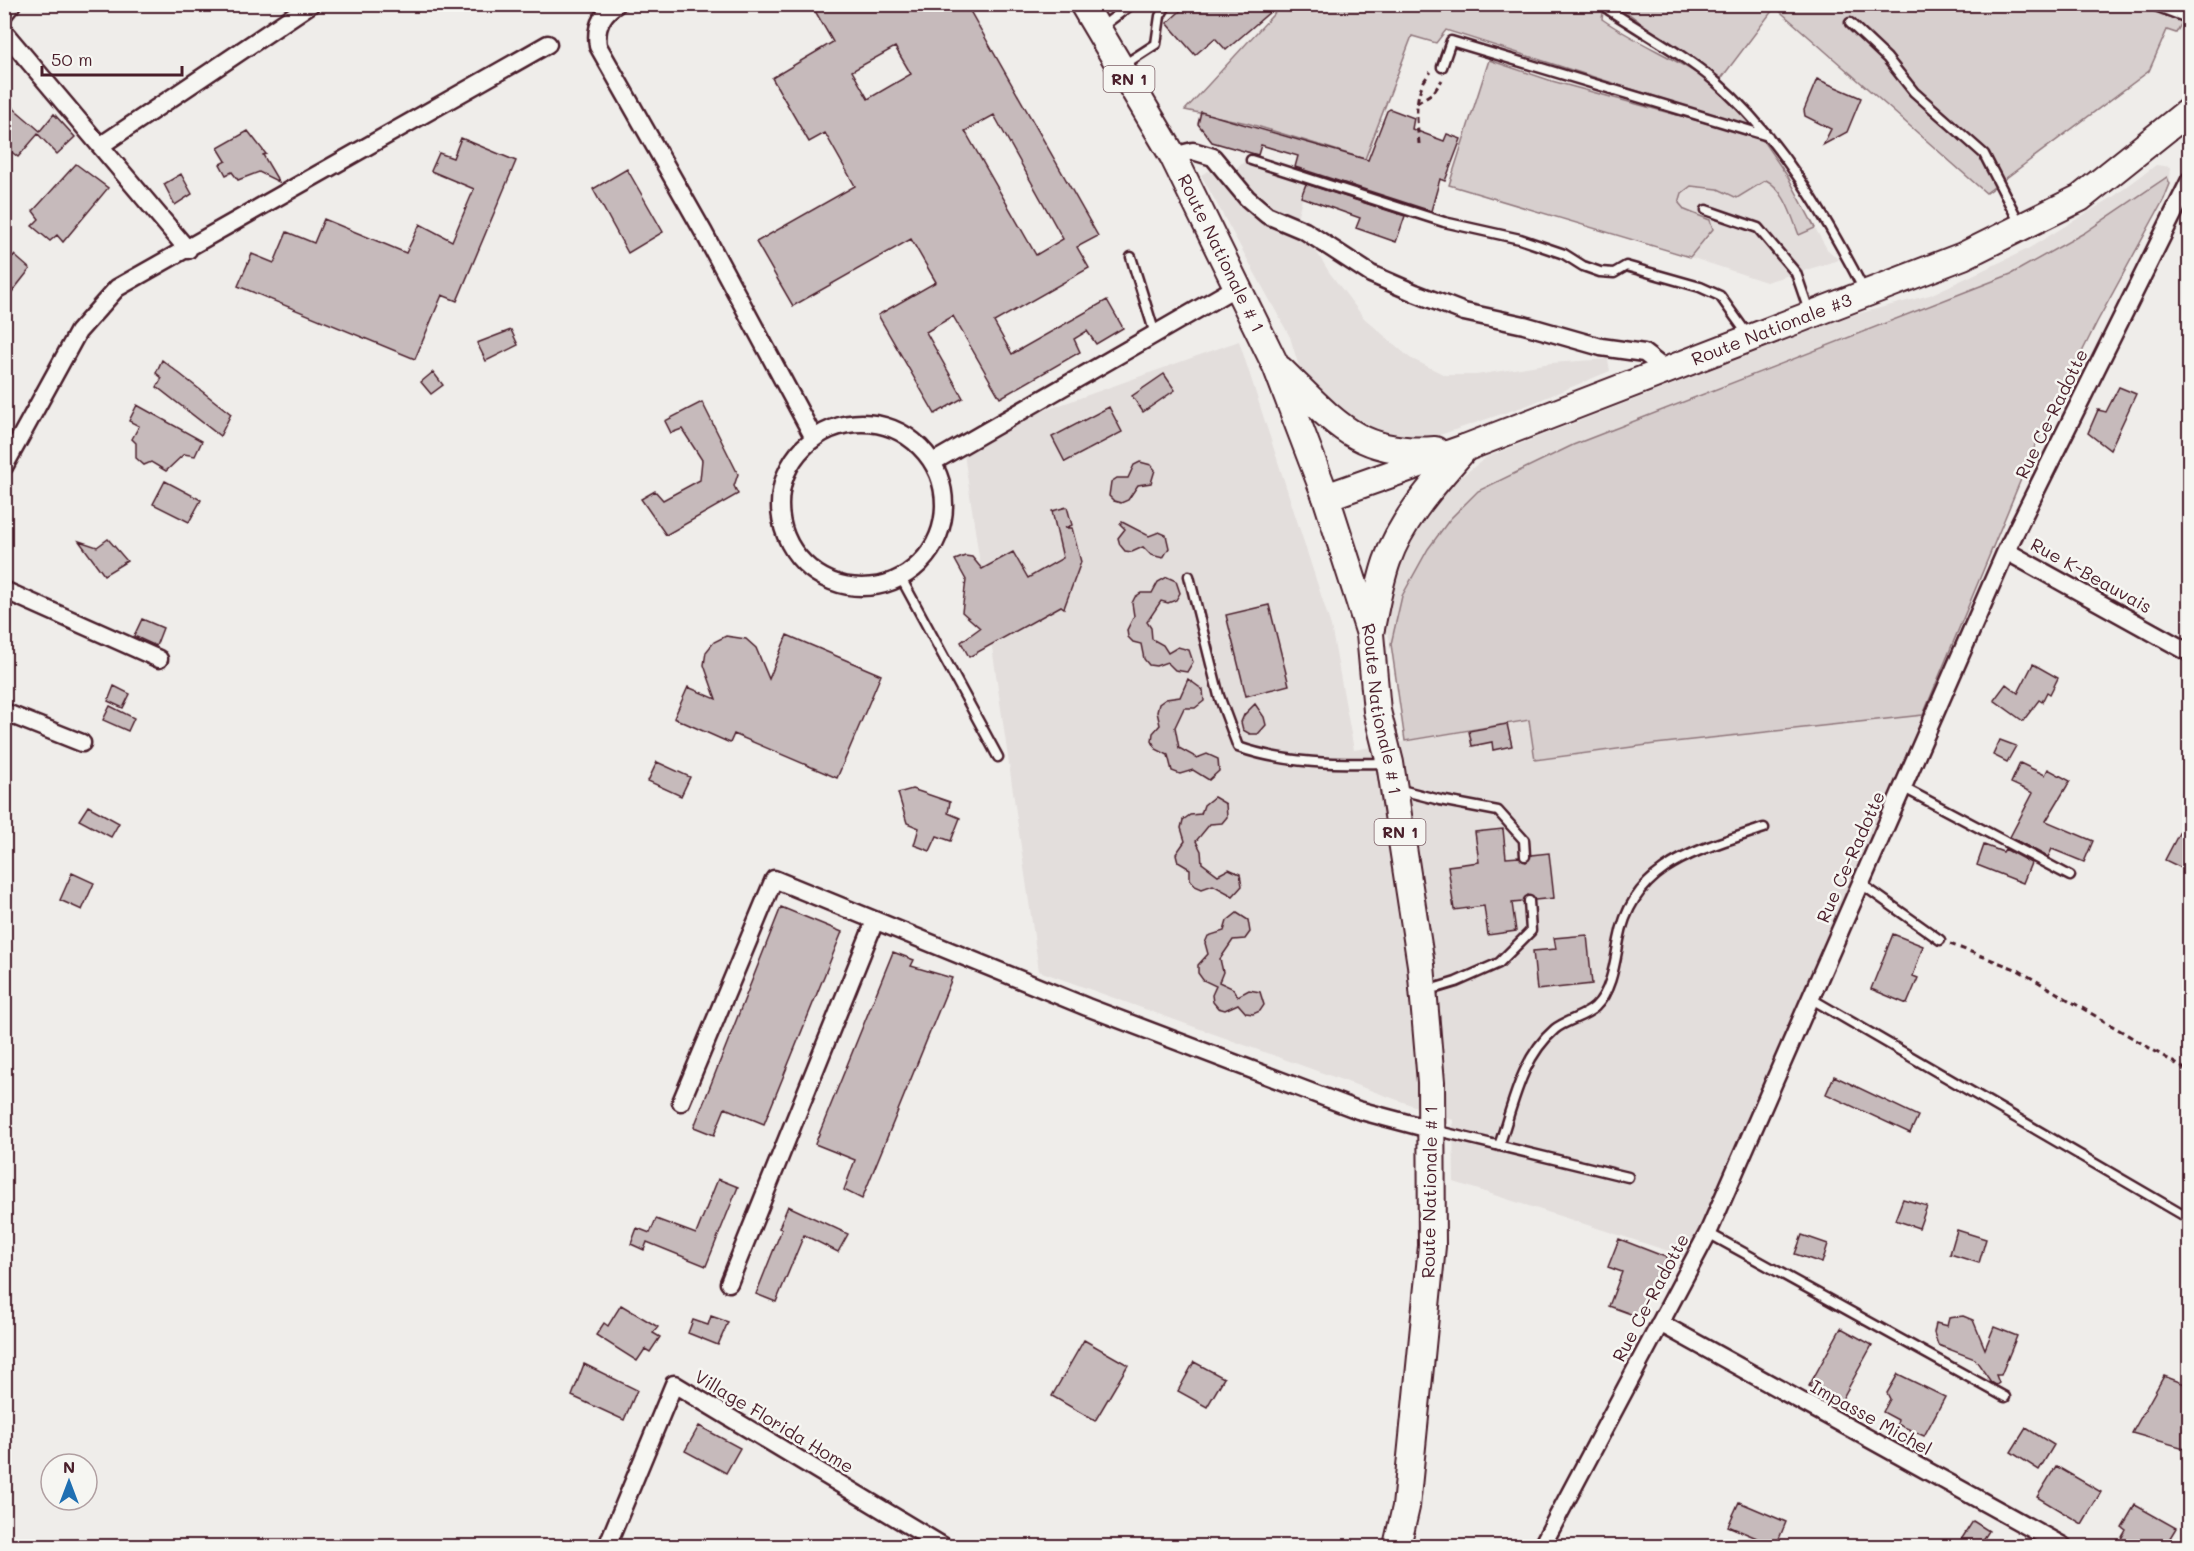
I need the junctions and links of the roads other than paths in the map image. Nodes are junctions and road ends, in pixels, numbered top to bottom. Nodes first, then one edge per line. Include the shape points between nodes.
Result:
1 (12, 4) edge
2 (311, 4) edge
3 (617, 4) edge
4 (1083, 4) edge
5 (1132, 4) edge
6 (1167, 4) edge
7 (2150, 4) edge
8 (1609, 10) dead end
9 (4, 14) edge
10 (2190, 19) edge
11 (1850, 23) dead end
12 (1099, 28) junction
13 (4, 32) edge
14 (548, 44) dead end
15 (1121, 66) junction
16 (1442, 68) road end
17 (2190, 110) edge
18 (1768, 136) junction
19 (100, 146) junction
20 (1173, 156) junction
21 (1251, 160) dead end
22 (2190, 180) edge
23 (1706, 210) dead end
24 (2022, 228) junction
25 (188, 250) junction
26 (1131, 257) dead end
27 (1238, 286) junction
28 (1866, 293) junction
29 (1810, 314) junction
30 (1155, 334) junction
31 (1750, 337) junction
32 (1276, 366) junction
33 (1666, 370) junction
34 (814, 438) junction
35 (1465, 448) junction
36 (933, 462) junction
37 (4, 467) edge
38 (1326, 497) junction
39 (2006, 551) junction
40 (1189, 576) dead end
41 (901, 578) junction
42 (4, 590) edge
43 (1370, 634) junction
44 (2190, 652) edge
45 (159, 659) dead end
46 (4, 712) edge
47 (82, 743) dead end
48 (998, 758) dead end
49 (1391, 775) junction
50 (1904, 788) junction
51 (1764, 828) dead end
52 (1525, 856) dead end
53 (2070, 876) dead end
54 (1860, 883) junction
55 (1529, 901) dead end
56 (875, 921) junction
57 (1940, 940) road end
58 (1422, 992) junction
59 (1810, 998) junction
60 (681, 1102) dead end
61 (1433, 1130) junction
62 (1499, 1146) junction
63 (1629, 1177) dead end
64 (2190, 1219) edge
65 (1708, 1233) junction
66 (729, 1283) dead end
67 (1660, 1323) junction
68 (2005, 1397) dead end
69 (607, 1546) edge
70 (943, 1546) edge
71 (1397, 1546) edge
72 (1542, 1546) edge
73 (2063, 1546) edge

1 - 9 street
2 - 19 street
3 - 34 street via 603,15 598,46
4 - 12 main road, Route Nationale # 1 / RN 1
5 - 12 lane
6 - 15 lane via 1160,16 1156,44
7 - 10 lane
8 - 18 lane via 1713,80
11 - 24 lane via 1887,58 1914,92 1984,154
12 - 15 main road, Route Nationale # 1 / RN 1
13 - 19 street
14 - 25 street
15 - 20 main road, Route Nationale # 1 / RN 1
16 - 18 lane via 1451,41
17 - 24 main road, Route Nationale #3 via 2080,198
18 - 28 lane
19 - 25 street
20 - 27 main road, Route Nationale # 1 / RN 1
20 - 33 street via 1193,151 1213,157 1247,198 1267,215 1305,231 1371,274 1464,312 1601,347 1644,353
21 - 31 lane via 1444,222 1520,239 1600,273 1614,273 1626,266 1700,287 1720,296
22 - 39 street, Rue Ce-Radotte
23 - 29 lane via 1758,228 1796,273
24 - 28 main road, Route Nationale #3
25 - 37 street via 117,288 94,312 78,332
26 - 30 lane
27 - 30 street
27 - 32 main road, Route Nationale # 1 / RN 1
28 - 29 main road, Route Nationale #3
29 - 31 main road, Route Nationale #3
30 - 36 street
31 - 33 main road, Route Nationale #3
32 - 35 main road via 1341,427 1374,446 1414,452
32 - 38 main road, Route Nationale # 1 / RN 1
33 - 35 main road, Route Nationale #3
34 - 36 street via 838,426 865,422 892,428 915,441
34 - 41 street via 795,457 783,482 780,509 786,536 800,559 821,576 847,586 875,586
35 - 38 main road, Route Nationale #3
35 - 43 main road via 1403,528 1387,561
36 - 41 street via 944,487 945,513 938,540 922,562
38 - 43 main road, Route Nationale # 1 / RN 1
39 - 44 street, Rue K-Beauvais
39 - 50 street, Rue Ce-Radotte
40 - 49 lane via 1219,696 1238,747 1258,754
41 - 48 lane
42 - 45 street
43 - 49 main road, Route Nationale # 1 / RN 1 via 1377,711
46 - 47 street
49 - 52 lane via 1440,800 1498,811 1524,840
49 - 58 main road, Route Nationale # 1 / RN 1
50 - 53 lane
50 - 54 street, Rue Ce-Radotte
51 - 62 lane via 1700,850 1657,872 1633,898 1623,920 1609,984 1595,1007 1540,1042 1524,1070
54 - 57 lane
54 - 59 street, Rue Ce-Radotte
55 - 58 lane via 1531,931 1499,963
56 - 60 street via 774,879
56 - 61 street via 1347,1106
56 - 66 street
58 - 61 main road, Route Nationale # 1 / RN 1
59 - 64 lane
59 - 65 street, Rue Ce-Radotte
61 - 62 lane
61 - 71 main road, Route Nationale # 1 / RN 1 via 1432,1246 1408,1484
62 - 63 lane
65 - 67 street, Rue Ce-Radotte
65 - 68 lane
67 - 72 street, Rue Ce-Radotte
67 - 73 street, Impasse Michel
69 - 70 street, Village Florida Home via 674,1384

